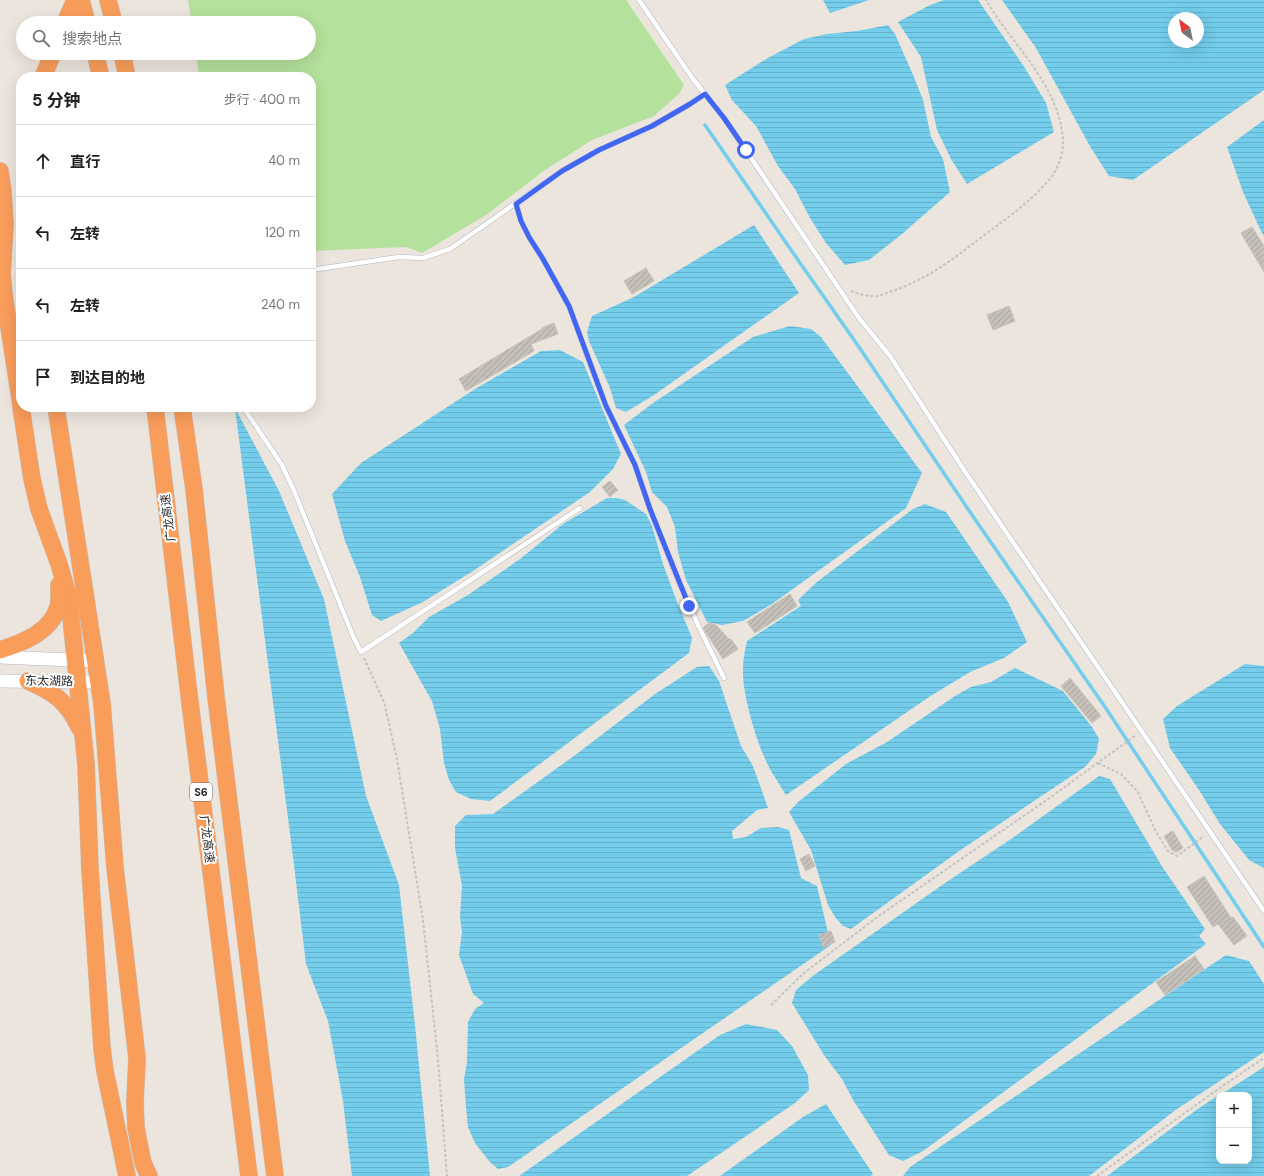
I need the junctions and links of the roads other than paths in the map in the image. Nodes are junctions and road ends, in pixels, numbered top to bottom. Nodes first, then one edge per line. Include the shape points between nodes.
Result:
1 (75, 0) edge
2 (81, 0) edge
3 (108, 0) edge
4 (639, 0) edge
5 (68, 16) edge
6 (85, 16) edge
7 (112, 16) edge
8 (50, 60) edge
9 (97, 60) edge
10 (123, 60) edge
11 (45, 72) edge
12 (99, 72) edge
13 (126, 72) edge
14 (705, 94) junction
15 (0, 171) edge
16 (516, 204) junction
17 (316, 269) edge
18 (16, 373) edge
19 (22, 412) edge
20 (57, 412) edge
21 (156, 412) edge
22 (183, 412) edge
23 (246, 412) edge
24 (580, 508) dead end
25 (59, 564) junction
26 (0, 650) edge
27 (0, 657) edge
28 (76, 660) junction
29 (95, 661) junction
30 (724, 678) dead end
31 (0, 681) edge
32 (28, 681) junction
33 (78, 682) junction
34 (99, 682) junction
35 (83, 736) junction
36 (1264, 911) edge
37 (127, 1176) edge
38 (149, 1176) edge
39 (249, 1176) edge
40 (275, 1176) edge

1 - 5 highway
2 - 6 highway
3 - 7 highway
4 - 14 lane
8 - 11 highway
9 - 12 highway
10 - 13 highway
14 - 16 lane via 652,126 599,150 562,171
14 - 36 lane via 724,118 859,318 890,356 966,473
15 - 18 highway via 5,224 2,274
16 - 17 lane via 450,249 422,258 399,257
16 - 30 lane via 529,237 569,306 606,406 635,465 674,570
19 - 25 highway via 39,509
20 - 29 highway
21 - 39 highway, 广龙高速 / S6
22 - 40 highway, S6
23 - 24 lane via 282,465 307,519 361,652
25 - 26 highway via 58,607 49,624 32,638
25 - 28 highway via 69,598
27 - 28 main road, 东太湖路
28 - 29 main road, 东太湖路
28 - 33 highway
29 - 34 highway
31 - 32 main road, 东太湖路
32 - 33 main road, 东太湖路
32 - 35 highway via 47,689 67,706
33 - 34 main road, 东太湖路
33 - 35 highway
34 - 38 highway via 115,867 137,1058 136,1128 143,1162
35 - 37 highway via 102,1048

